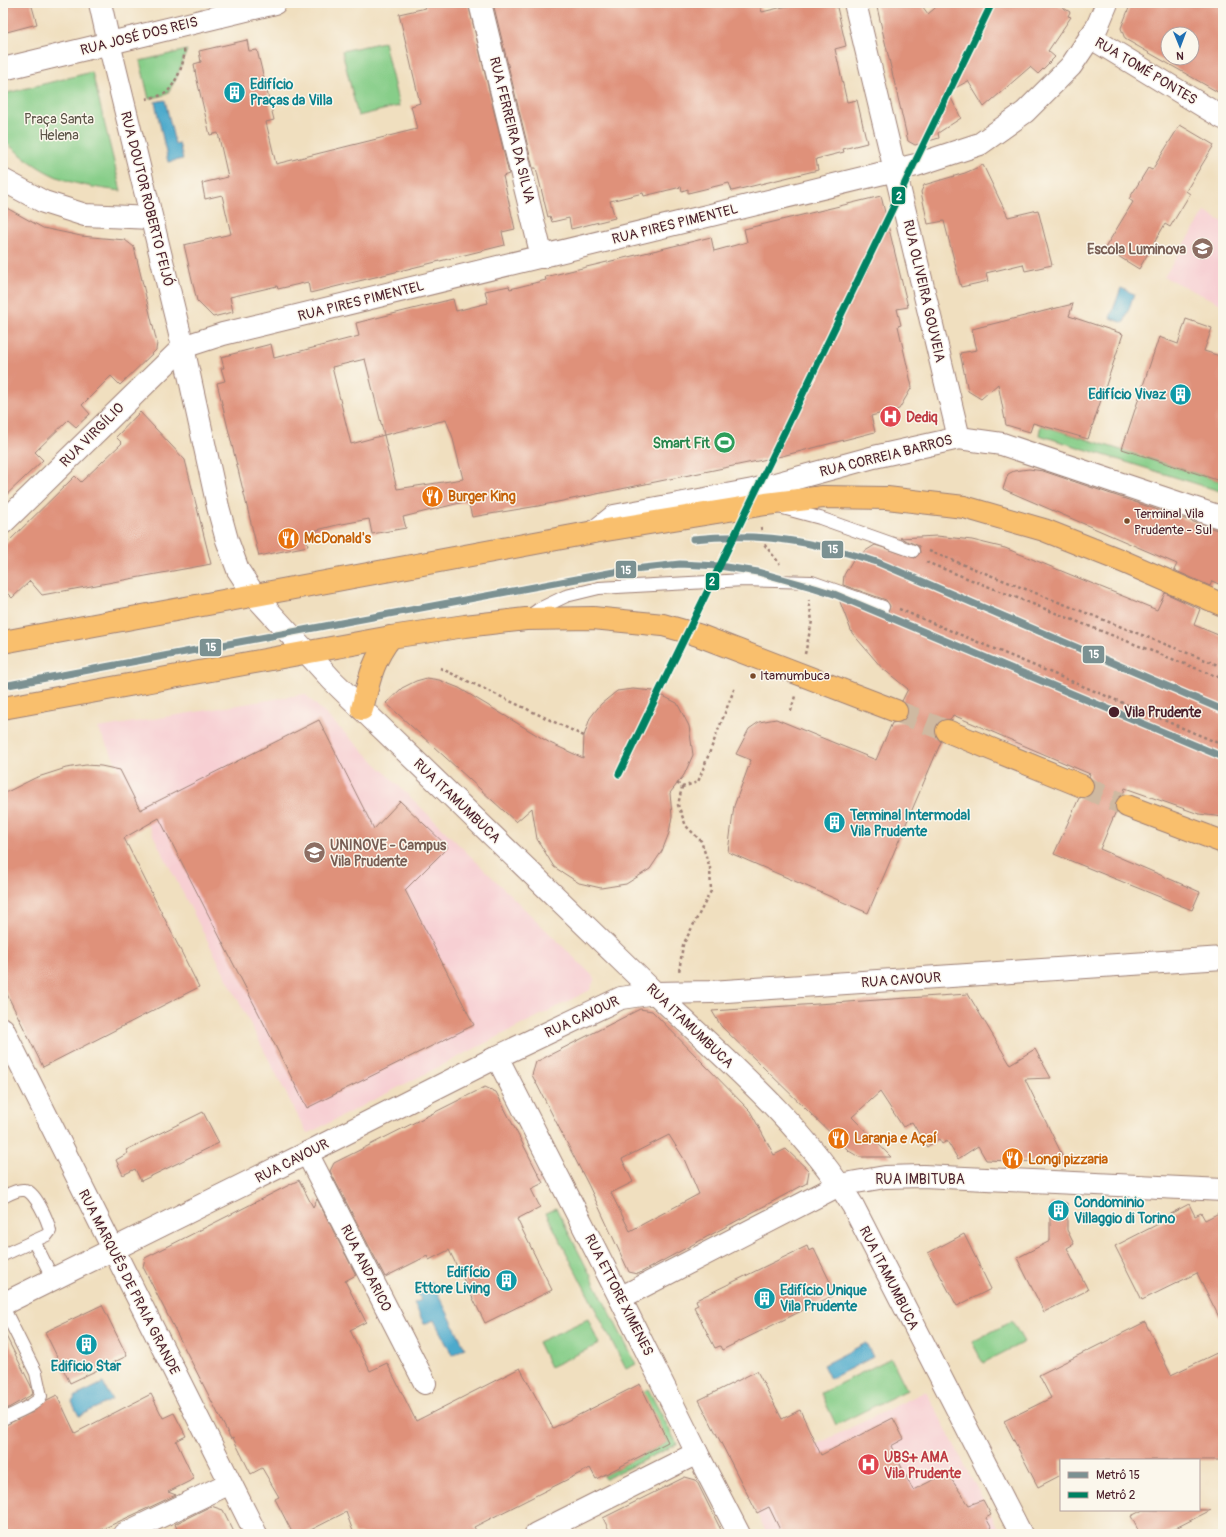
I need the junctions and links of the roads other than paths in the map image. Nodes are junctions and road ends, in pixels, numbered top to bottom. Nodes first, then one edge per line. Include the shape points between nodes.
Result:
1 (100, 3) edge
2 (275, 3) edge
3 (480, 3) edge
4 (855, 3) edge
5 (1107, 3) edge
6 (1090, 37) junction
7 (109, 43) junction
8 (3, 69) edge
9 (1223, 118) edge
10 (895, 169) junction
11 (3, 180) edge
12 (151, 218) junction
13 (542, 257) junction
14 (183, 348) junction
15 (159, 370) junction
16 (193, 395) junction
17 (959, 438) junction
18 (766, 504) junction
19 (1223, 518) edge
20 (3, 523) edge
21 (594, 532) junction
22 (920, 554) road end
23 (255, 596) junction
24 (1223, 604) edge
25 (883, 607) dead end
26 (526, 619) junction
27 (390, 637) junction
28 (3, 642) edge
29 (306, 653) junction
30 (3, 708) edge
31 (362, 709) junction
32 (896, 711) tunnel mouth
33 (947, 731) tunnel mouth
34 (1082, 786) tunnel mouth
35 (1127, 806) tunnel mouth
36 (1223, 842) edge
37 (1223, 958) edge
38 (656, 993) junction
39 (3, 1029) edge
40 (497, 1057) junction
41 (307, 1153) junction
42 (839, 1185) junction
43 (1223, 1190) edge
44 (3, 1197) edge
45 (34, 1241) junction
46 (113, 1249) junction
47 (3, 1255) edge
48 (53, 1279) junction
49 (620, 1298) junction
50 (3, 1306) edge
51 (425, 1383) dead end
52 (3, 1419) edge
53 (697, 1453) junction
54 (230, 1483) junction
55 (124, 1534) edge
56 (256, 1534) edge
57 (536, 1534) edge
58 (739, 1534) edge
59 (1021, 1534) edge

1 - 7 street, RUA DOUTOR ROBERTO FEIJÓ
2 - 7 street, RUA JOSÉ DOS REIS
3 - 13 street, RUA FERREIRA DA SILVA
4 - 10 street, RUA OLIVEIRA GOUVEIA
5 - 6 street, RUA PIRES PIMENTEL
6 - 9 street, RUA TOMÉ PONTES
6 - 10 street, RUA PIRES PIMENTEL via 1071,66 1026,112 980,144
7 - 8 street, RUA JOSÉ DOS REIS
7 - 12 street, RUA DOUTOR ROBERTO FEIJÓ
10 - 13 street, RUA PIRES PIMENTEL
10 - 17 street, RUA OLIVEIRA GOUVEIA
11 - 12 street via 44,202 85,215
12 - 14 street, RUA DOUTOR ROBERTO FEIJÓ
13 - 14 street, RUA PIRES PIMENTEL via 223,334
14 - 15 street, RUA VIRGÍLIO
14 - 16 street, RUA DOUTOR ROBERTO FEIJÓ
15 - 16 street
15 - 20 street, RUA VIRGÍLIO
16 - 23 street, RUA DOUTOR ROBERTO FEIJÓ via 227,540 238,570
17 - 19 street, RUA CORREIA BARROS via 1002,444
17 - 21 street, RUA CORREIA BARROS via 874,457 753,490 614,516
18 - 21 highway
18 - 22 lane via 820,518
18 - 24 highway via 823,496 887,498 964,507 1044,530
21 - 23 highway
23 - 28 highway
23 - 29 street, RUA ITAMUMBUCA
25 - 26 lane via 812,582 744,580 599,588 566,596 539,609
26 - 27 highway
26 - 32 highway via 593,618 663,625 698,635
27 - 29 highway
27 - 31 highway via 375,663
29 - 30 highway
29 - 31 street, RUA ITAMUMBUCA
31 - 38 street, RUA ITAMUMBUCA
33 - 34 highway
35 - 36 highway
37 - 38 street, RUA CAVOUR via 711,992
38 - 40 street, RUA CAVOUR via 618,999
38 - 42 street, RUA ITAMUMBUCA via 777,1110
39 - 46 street, RUA MARQUÊS DE PRAIA GRANDE
40 - 41 street, RUA CAVOUR
40 - 49 street, RUA ETTORE XIMENES
41 - 46 street, RUA CAVOUR
41 - 51 street, RUA ANDARICO
42 - 43 street, RUA IMBITUBA via 885,1177 923,1176
42 - 49 street, RUA IMBITUBA
42 - 59 street, RUA ITAMUMBUCA via 853,1206
44 - 45 lane via 25,1190 36,1198 50,1231
45 - 47 lane
45 - 48 lane
46 - 48 street, RUA CAVOUR
46 - 54 street, RUA MARQUÊS DE PRAIA GRANDE
48 - 50 street, RUA CAVOUR
49 - 53 street, RUA ETTORE XIMENES
50 - 52 lane via 36,1373 41,1391 40,1400
53 - 57 street
53 - 58 street, RUA ETTORE XIMENES
54 - 55 street
54 - 56 street, RUA MARQUÊS DE PRAIA GRANDE

